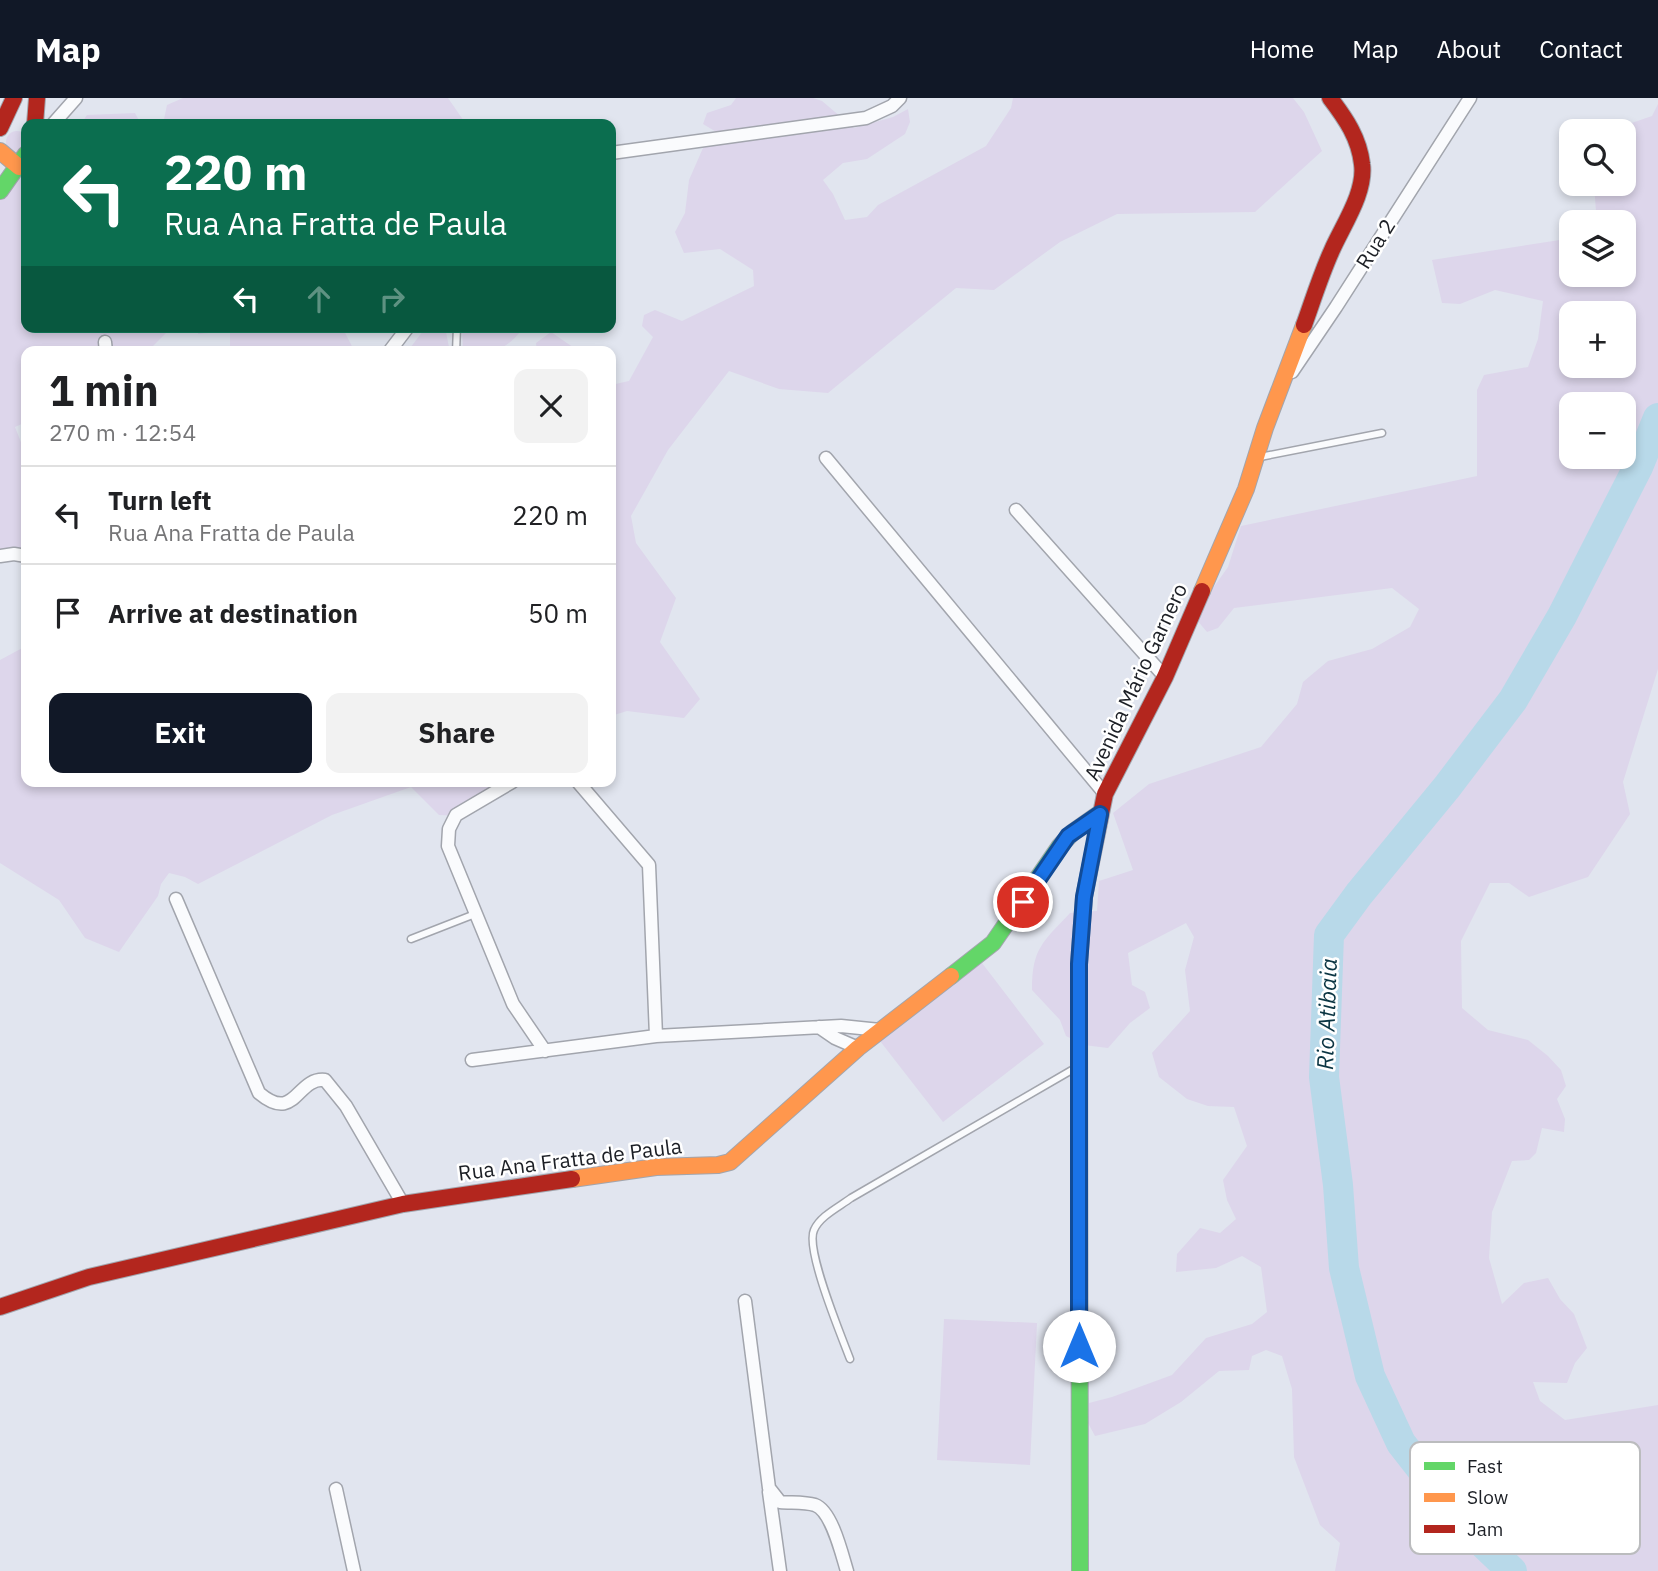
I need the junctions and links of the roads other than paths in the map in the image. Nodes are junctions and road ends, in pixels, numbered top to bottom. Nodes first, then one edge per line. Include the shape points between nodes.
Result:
1 (14, 98) edge
2 (37, 98) edge
3 (76, 98) edge
4 (900, 98) edge
5 (1330, 98) edge
6 (1470, 98) edge
7 (35, 119) edge
8 (57, 119) edge
9 (1, 122) edge
10 (21, 124) edge
11 (0, 150) edge
12 (616, 152) edge
13 (21, 160) edge
14 (21, 162) edge
15 (0, 191) edge
16 (1280, 390) junction
17 (1382, 433) dead end
18 (826, 458) dead end
19 (1256, 458) junction
20 (1016, 510) dead end
21 (21, 555) edge
22 (0, 556) edge
23 (1165, 677) junction
24 (504, 787) edge
25 (582, 787) edge
26 (1105, 794) junction
27 (1100, 814) junction
28 (176, 899) dead end
29 (475, 914) junction
30 (411, 939) dead end
31 (819, 1027) junction
32 (880, 1030) junction
33 (656, 1036) junction
34 (858, 1048) junction
35 (545, 1051) junction
36 (472, 1060) dead end
37 (1079, 1066) junction
38 (403, 1204) junction
39 (745, 1301) dead end
40 (0, 1307) edge
41 (850, 1359) dead end
42 (769, 1488) junction
43 (336, 1489) dead end
44 (354, 1571) edge
45 (780, 1571) edge
46 (847, 1571) edge
47 (1080, 1571) edge

1 - 9 main road
2 - 7 main road
3 - 8 street
4 - 12 street via 866,118
5 - 16 main road, Avenida Mário Garnero via 1357,139 1363,167 1359,190
6 - 16 street, Rua 2
9 - 10 main road
11 - 13 main road
14 - 15 main road
16 - 19 main road, Avenida Mário Garnero
17 - 19 lane
18 - 26 street
19 - 23 main road, Avenida Mário Garnero
20 - 23 street
21 - 22 street
23 - 26 main road, Avenida Mário Garnero
24 - 29 street via 456,815 449,828 448,846
25 - 33 street via 649,865
26 - 27 main road, Avenida Mário Garnero
27 - 32 main road, Rua Ana Fratta de Paula via 1068,836 993,943
27 - 37 main road, Avenida Mário Garnero via 1084,897
28 - 38 street via 259,1093 279,1105 315,1081 325,1080 346,1106
29 - 30 lane
29 - 35 street via 513,1004
31 - 32 street
31 - 33 street
31 - 34 street
32 - 34 main road, Rua Ana Fratta de Paula
33 - 35 street
34 - 38 main road, Rua Ana Fratta de Paula via 730,1161 656,1167
35 - 36 street
37 - 41 lane via 823,1217 813,1231 813,1251
37 - 47 main road, Avenida Mário Garnero
38 - 40 main road, Rua Ana Fratta de Paula via 89,1277
39 - 42 street
42 - 45 street
42 - 46 street via 780,1502 815,1506 825,1512
43 - 44 street

